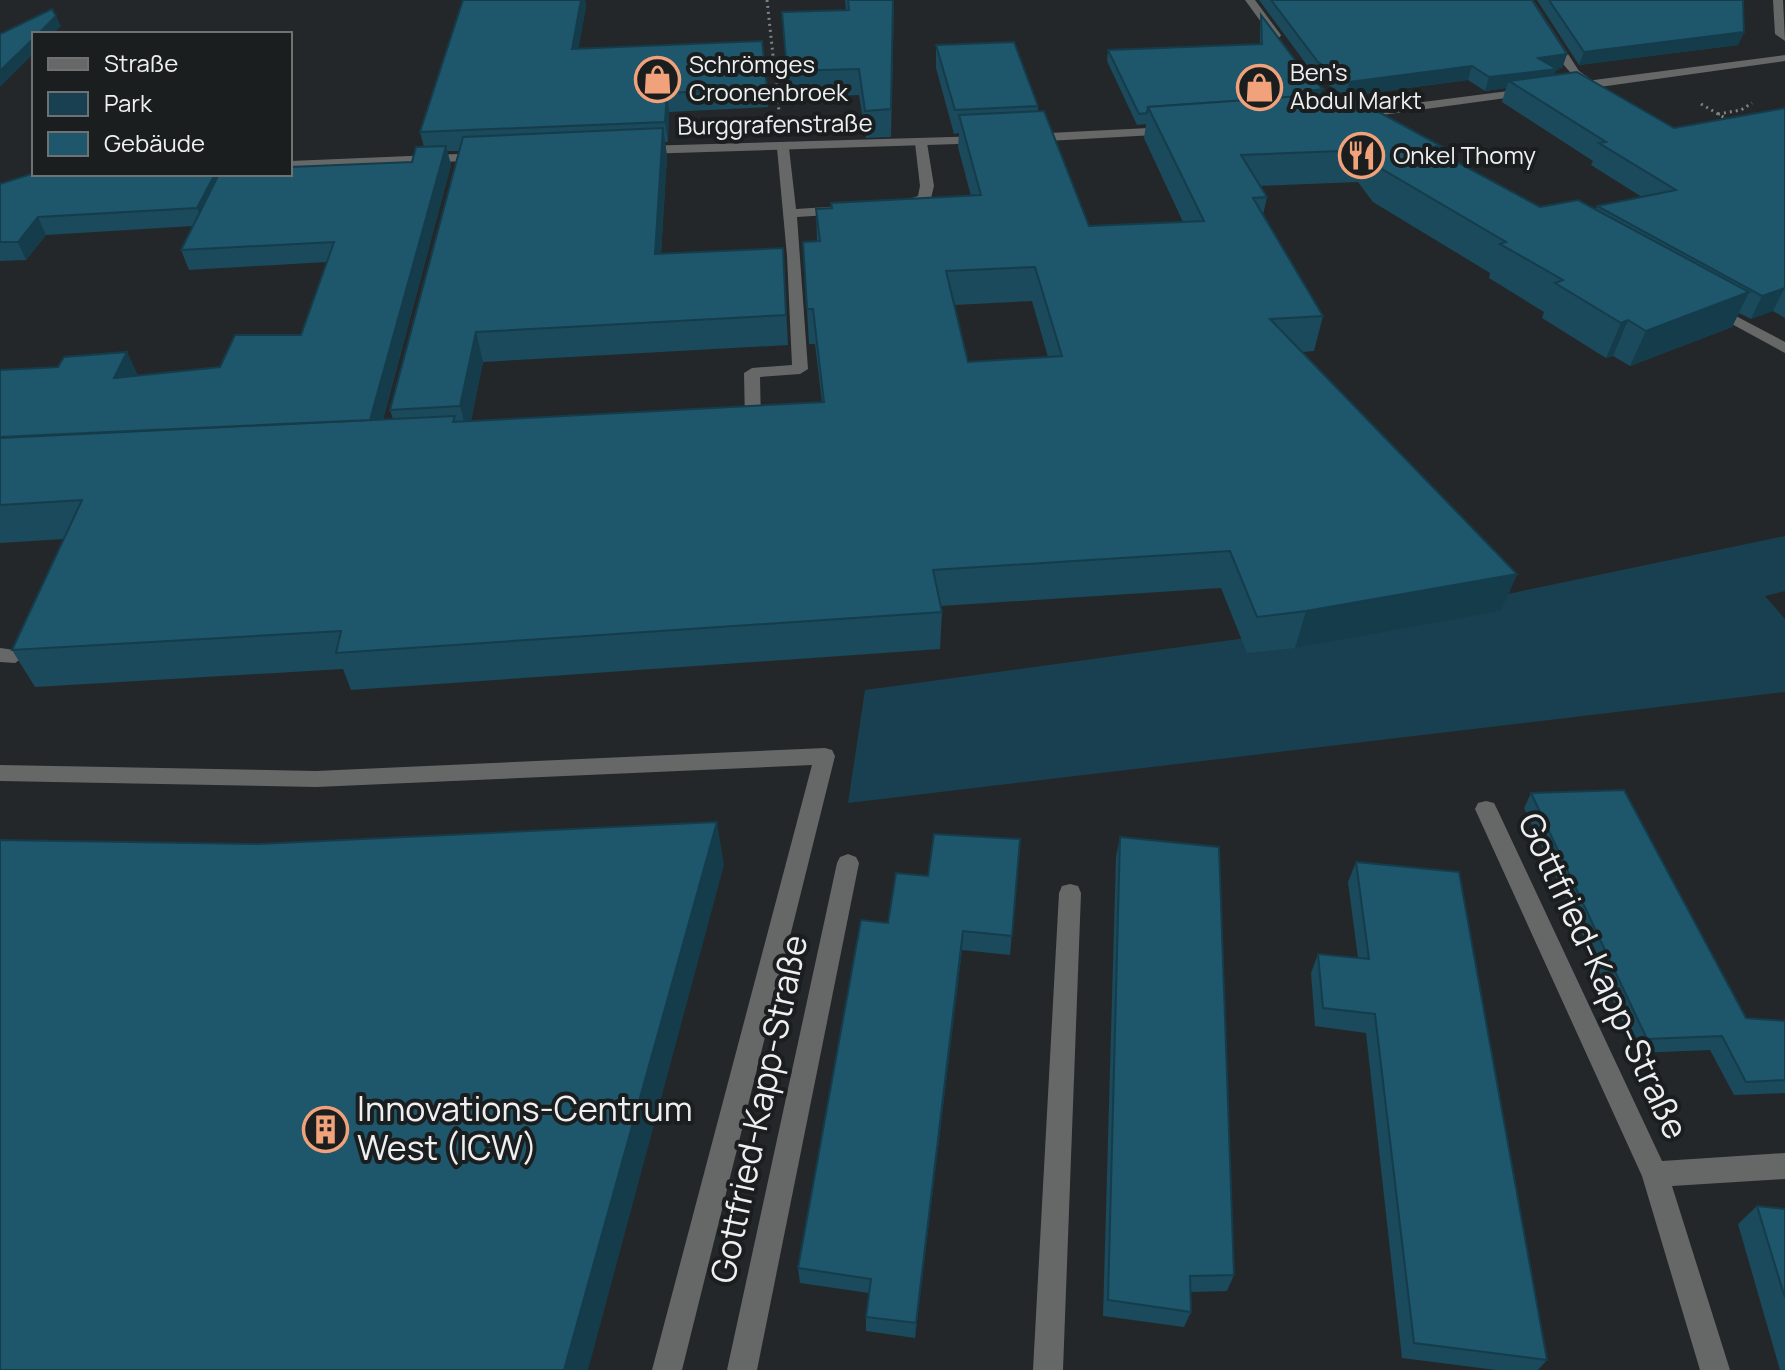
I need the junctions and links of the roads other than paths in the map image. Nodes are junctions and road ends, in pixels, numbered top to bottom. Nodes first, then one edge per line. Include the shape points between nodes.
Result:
1 (1250, 0) edge
2 (1528, 0) edge
3 (1778, 0) edge
4 (1785, 38) edge
5 (1284, 46) edge
6 (1785, 58) edge
7 (1592, 85) junction
8 (1561, 89) edge
9 (1546, 91) edge
10 (1354, 111) junction
11 (1333, 118) edge
12 (1383, 125) edge
13 (1188, 130) edge
14 (996, 139) edge
15 (1011, 139) edge
16 (921, 143) junction
17 (783, 148) junction
18 (634, 150) edge
19 (493, 156) edge
20 (292, 165) edge
21 (889, 208) edge
22 (864, 209) edge
23 (788, 213) junction
24 (1705, 303) edge
25 (1785, 348) edge
26 (727, 428) edge
27 (0, 773) edge
28 (1486, 809) dead end
29 (848, 863) dead end
30 (1070, 893) dead end
31 (1785, 1166) edge
32 (1655, 1174) junction
33 (667, 1370) edge
34 (742, 1370) edge
35 (1048, 1370) edge
36 (1715, 1370) edge

1 - 5 street
2 - 7 street via 1575,73
3 - 4 street via 1780,34
6 - 7 street
7 - 8 street
9 - 10 street
10 - 11 street
10 - 12 street
13 - 15 street
14 - 16 street, Burggrafenstraße
16 - 17 street, Burggrafenstraße
16 - 21 street via 924,198
17 - 18 street, Burggrafenstraße
17 - 23 street
19 - 20 street via 460,165
22 - 23 street
23 - 26 street via 800,369 752,373 753,426
24 - 25 street
27 - 33 street via 316,779 825,756
28 - 32 street, Gottfried-Kapp-Straße
29 - 34 street, Gottfried-Kapp-Straße
30 - 35 street
31 - 32 street, Gottfried-Kapp-Straße
32 - 36 street, Gottfried-Kapp-Straße

